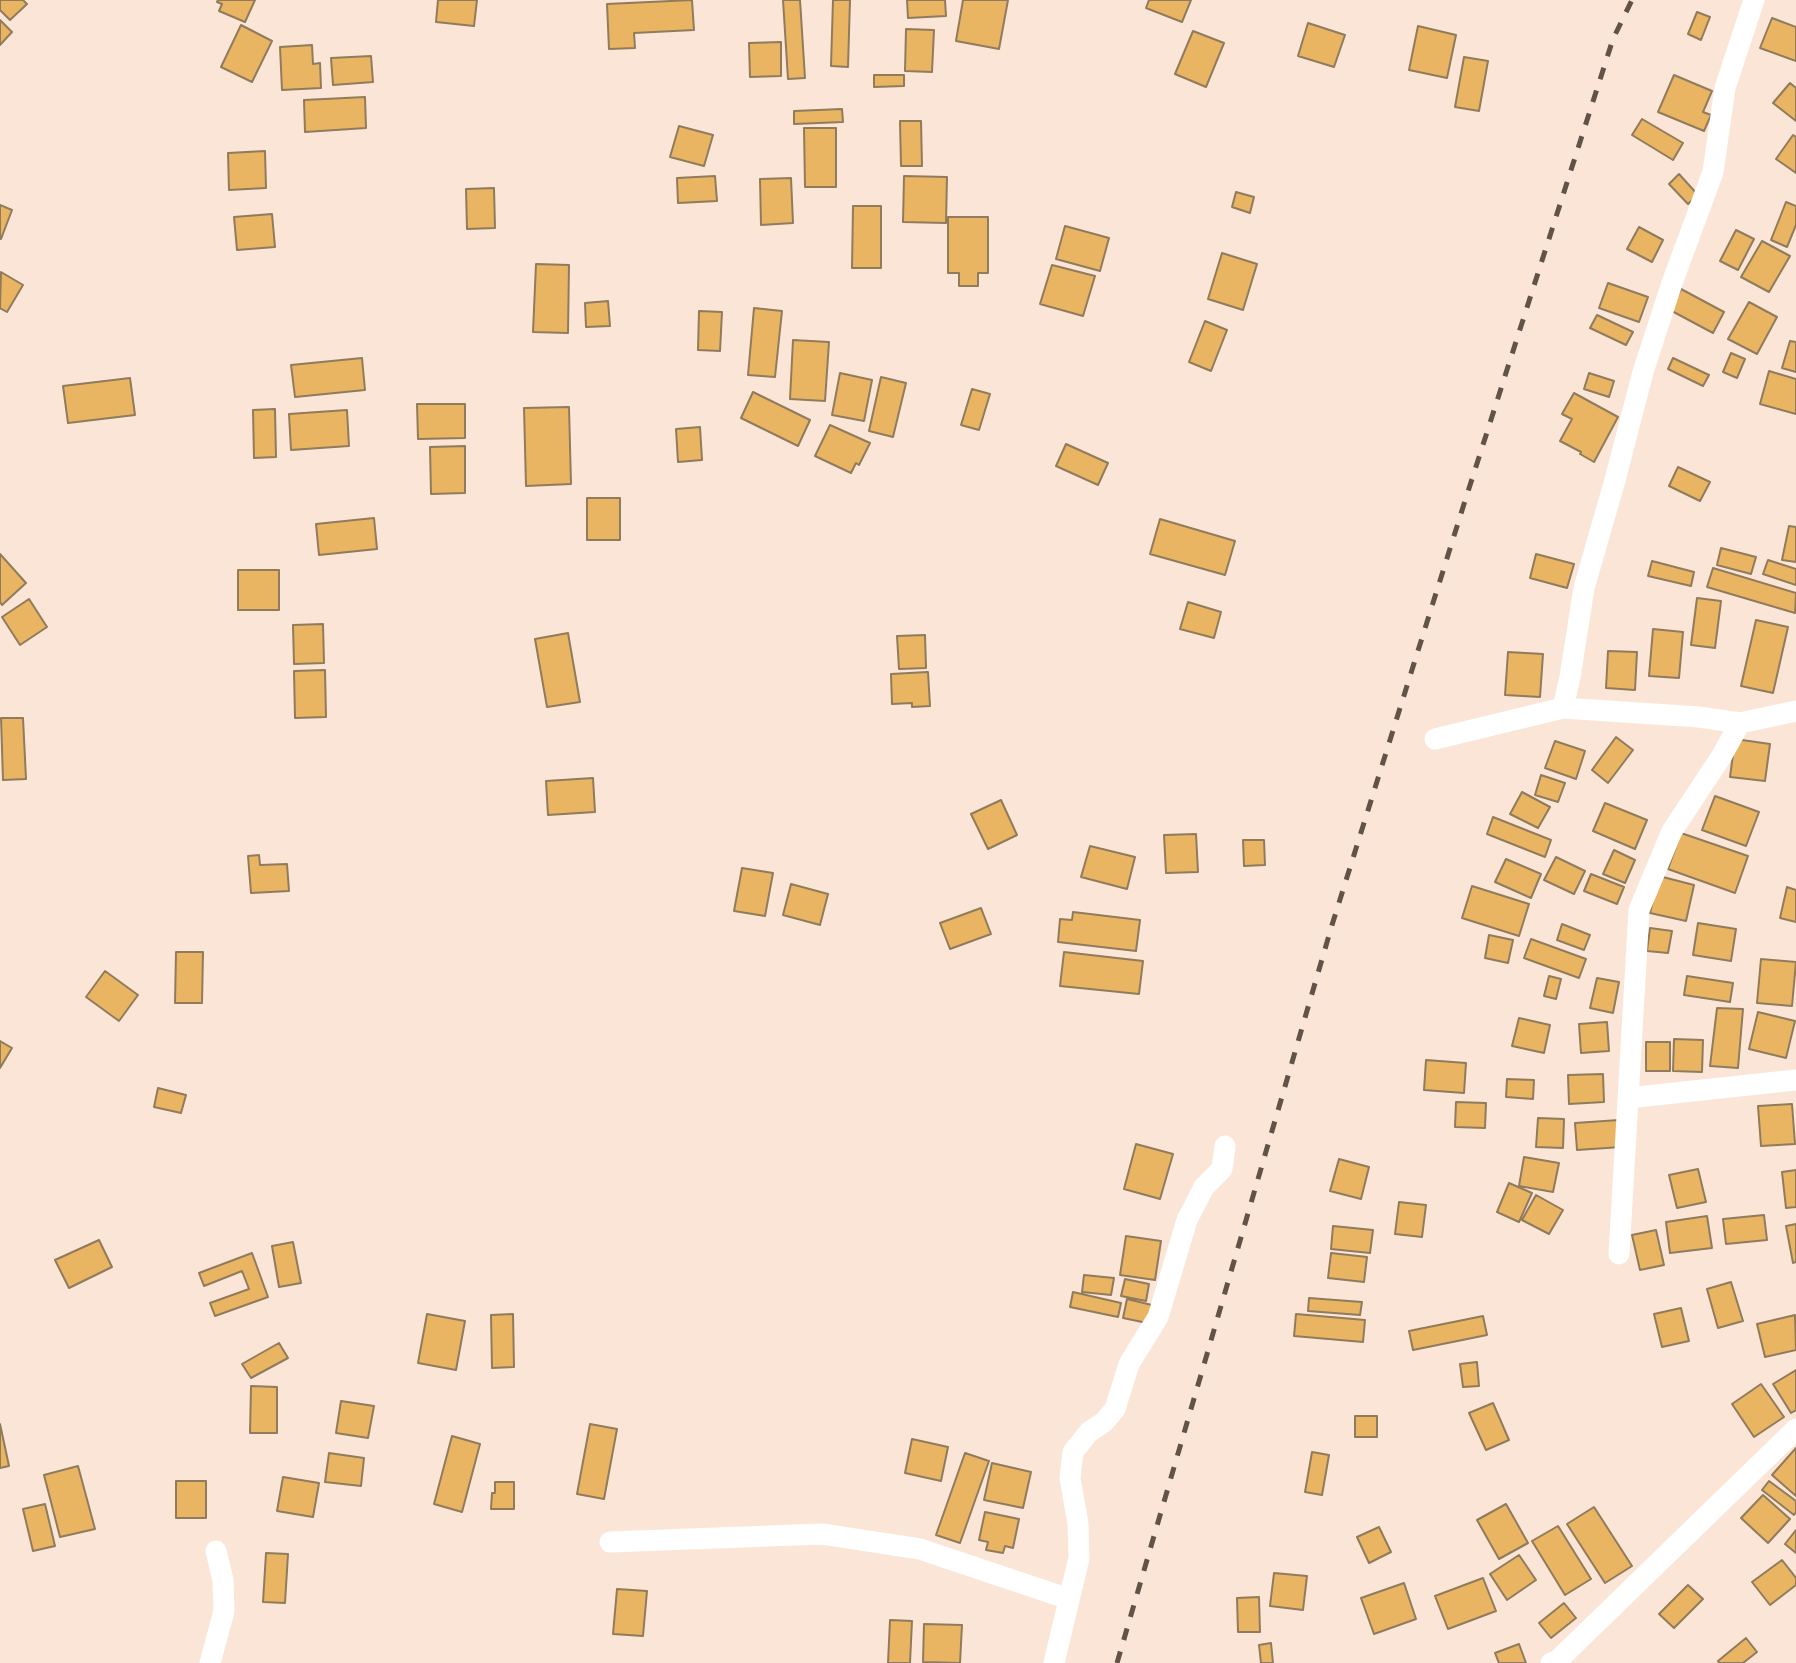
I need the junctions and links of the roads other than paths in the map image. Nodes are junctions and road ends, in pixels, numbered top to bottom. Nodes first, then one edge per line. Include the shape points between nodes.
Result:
1 (1754, 0) edge
2 (1563, 708) junction
3 (1796, 712) edge
4 (1740, 723) junction
5 (1435, 738) dead end
6 (1796, 1080) edge
7 (1628, 1098) junction
8 (1225, 1146) dead end
9 (1619, 1254) dead end
10 (1796, 1429) edge
11 (610, 1542) dead end
12 (216, 1551) dead end
13 (1069, 1599) junction
14 (1556, 1662) edge
15 (210, 1663) edge
16 (1054, 1663) edge

1 - 2 street via 1725,88 1713,172 1643,372 1584,588
2 - 4 street
2 - 5 street
3 - 4 street
4 - 7 street via 1672,831 1639,910
6 - 7 street
7 - 9 street
8 - 13 street via 1222,1170 1204,1187 1187,1220 1158,1317 1129,1363 1115,1409 1073,1451 1070,1478 1079,1558
10 - 14 street
11 - 13 street via 822,1534 920,1549
12 - 15 street via 224,1611
13 - 16 street

